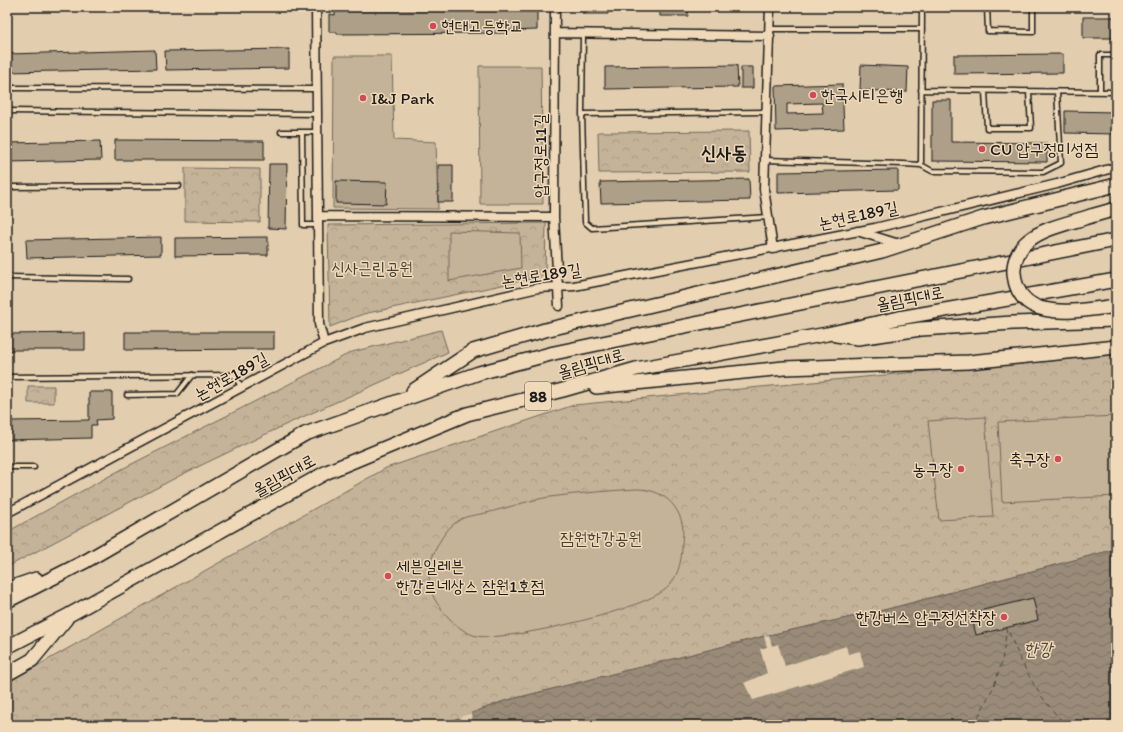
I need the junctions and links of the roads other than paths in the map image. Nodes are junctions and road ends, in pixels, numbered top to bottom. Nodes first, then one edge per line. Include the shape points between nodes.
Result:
1 (316, 7) edge
2 (555, 7) edge
3 (770, 7) edge
4 (922, 7) edge
5 (987, 7) edge
6 (1033, 7) edge
7 (922, 28) junction
8 (770, 32) junction
9 (555, 33) junction
10 (583, 34) junction
11 (1116, 55) edge
12 (7, 88) edge
13 (317, 90) junction
14 (921, 90) junction
15 (985, 91) junction
16 (1029, 92) junction
17 (1057, 92) junction
18 (1100, 92) junction
19 (1116, 92) edge
20 (7, 111) edge
21 (766, 112) junction
22 (317, 114) junction
23 (582, 114) junction
24 (281, 132) dead end
25 (302, 132) junction
26 (318, 132) junction
27 (765, 160) junction
28 (921, 165) junction
29 (1116, 166) edge
30 (1116, 185) edge
31 (179, 186) dead end
32 (7, 187) edge
33 (1116, 209) edge
34 (318, 216) junction
35 (554, 217) junction
36 (768, 217) junction
37 (318, 225) junction
38 (855, 231) junction
39 (1116, 240) edge
40 (902, 245) junction
41 (773, 248) junction
42 (7, 277) edge
43 (128, 279) dead end
44 (1116, 280) edge
45 (557, 286) junction
46 (559, 306) dead end
47 (1113, 307) edge
48 (1116, 320) edge
49 (827, 334) junction
50 (324, 343) junction
51 (1116, 347) edge
52 (192, 375) junction
53 (7, 377) edge
54 (243, 388) junction
55 (563, 390) junction
56 (128, 395) dead end
57 (396, 403) junction
58 (7, 467) edge
59 (34, 467) dead end
60 (7, 513) edge
61 (86, 561) junction
62 (7, 589) edge
63 (7, 601) edge
64 (69, 615) junction
65 (7, 647) edge
66 (7, 674) edge

1 - 13 street
2 - 9 street, 압구정로11길
3 - 8 street
4 - 7 lane
5 - 6 lane via 988,31 1033,32
7 - 8 lane
7 - 14 lane
8 - 10 street
8 - 21 street
9 - 10 street
9 - 35 street, 압구정로11길
10 - 23 lane
11 - 18 lane via 1100,55
12 - 13 lane
13 - 22 street
14 - 15 lane
14 - 28 lane
15 - 16 lane
15 - 16 lane via 987,128 1031,128
16 - 17 lane
17 - 18 lane
17 - 28 lane via 1060,163 1043,172 932,172
18 - 19 lane
20 - 22 lane
21 - 23 lane
21 - 27 street
22 - 26 street
23 - 36 lane via 585,222 592,228
24 - 25 lane
25 - 26 lane
25 - 37 lane via 303,225
26 - 34 street
27 - 28 lane
27 - 36 street via 764,189
29 - 38 street, 논현로189길 via 957,208
30 - 40 highway via 983,218
31 - 32 lane
33 - 47 highway, bridge via 1042,233 1028,241 1016,258 1014,271 1019,291 1033,305 1043,310 1074,311
34 - 35 street
34 - 37 street
35 - 45 street, 압구정로11길
36 - 41 street
37 - 50 street via 320,324
38 - 40 street
38 - 41 street, 논현로189길
39 - 57 highway, 올림픽대로 / 88 via 554,354 478,373
40 - 57 highway via 545,330 472,351
41 - 45 street, 논현로189길 via 574,286
42 - 43 lane
44 - 49 highway, 올림픽대로 / 88 via 899,318
45 - 46 street, 압구정로11길
45 - 50 street, 논현로189길 via 538,288 365,328
48 - 49 highway via 921,329 858,338
49 - 55 highway, 올림픽대로 / 88 via 636,369
50 - 54 street, 논현로189길
51 - 55 highway via 969,362 784,368
52 - 53 lane
52 - 54 lane via 234,374
52 - 56 lane via 177,394
54 - 60 street, 논현로189길
55 - 64 highway, 올림픽대로 / 88 via 468,414 327,472
57 - 61 highway, 올림픽대로 / 88 via 306,434
58 - 59 lane
61 - 62 highway
61 - 63 highway, 올림픽대로 / 88
64 - 65 highway, 올림픽대로 / 88
64 - 66 highway via 32,660

